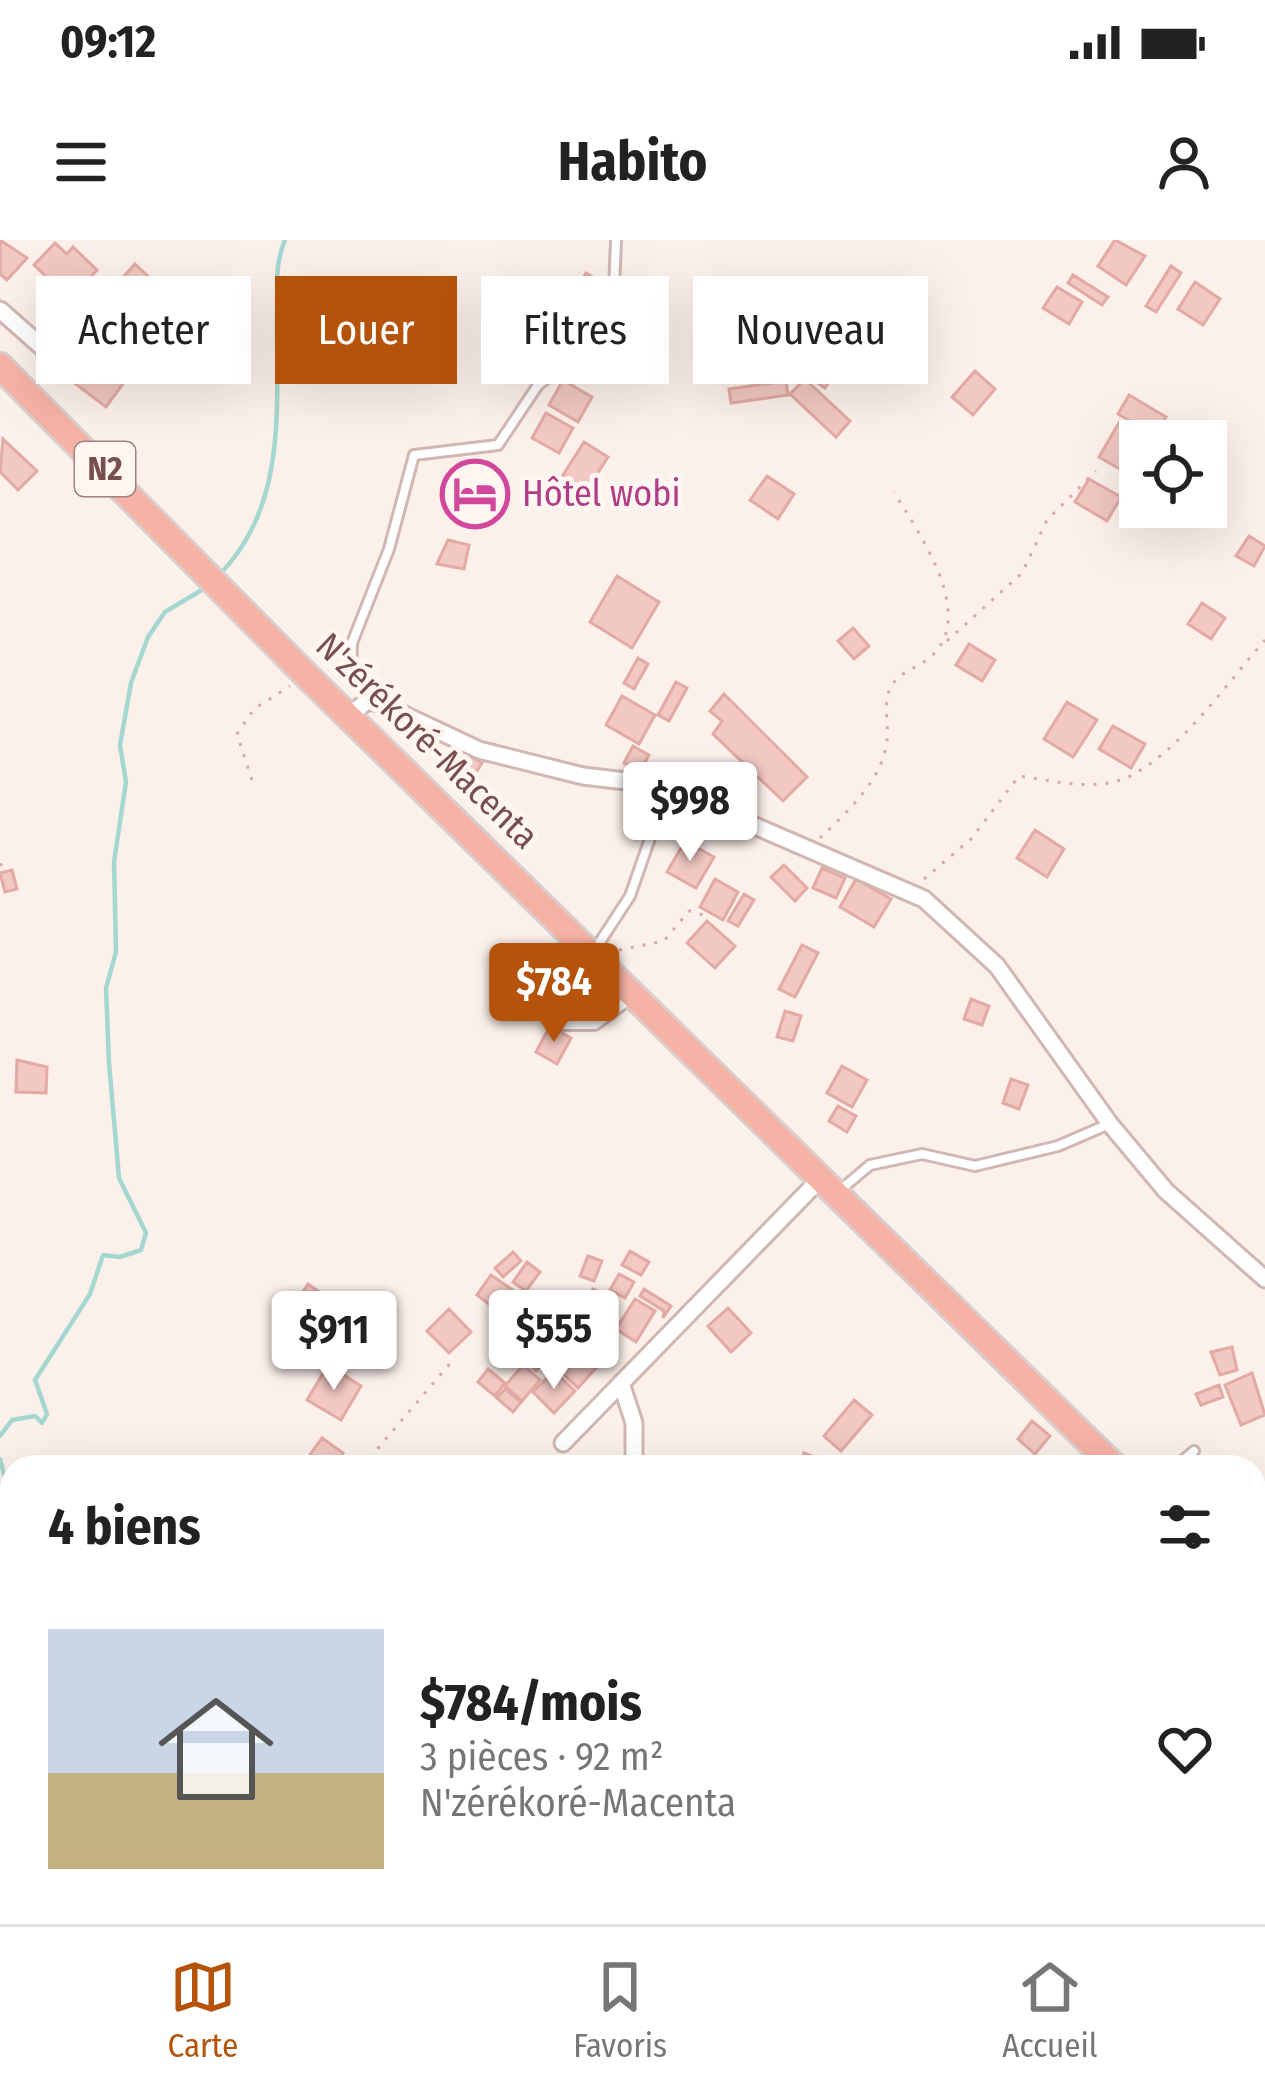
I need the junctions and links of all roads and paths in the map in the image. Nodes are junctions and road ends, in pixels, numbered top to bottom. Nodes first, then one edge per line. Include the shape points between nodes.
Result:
1 (616, 240) edge
2 (0, 310) edge
3 (36, 341) edge
4 (0, 366) edge
5 (1096, 471) dead end
6 (895, 492) dead end
7 (1265, 640) edge
8 (945, 642) junction
9 (306, 675) junction
10 (379, 703) junction
11 (348, 717) junction
12 (252, 780) dead end
13 (676, 792) junction
14 (810, 848) junction
15 (909, 892) junction
16 (703, 915) dead end
17 (593, 953) junction
18 (636, 995) junction
19 (558, 1025) dead end
20 (1109, 1124) junction
21 (829, 1186) junction
22 (1265, 1279) edge
23 (453, 1360) dead end
24 (621, 1383) junction
25 (563, 1442) dead end
26 (1194, 1451) dead end
27 (372, 1455) edge
28 (634, 1455) edge
29 (1102, 1455) edge
30 (1189, 1455) edge

1 - 10 lane via 614,289 600,324 585,349 538,385 498,445 414,455 350,657 356,679
2 - 3 street
4 - 9 highway, N'zérékoré-Macenta / N2
5 - 8 path via 1047,520 1022,573
6 - 8 path via 950,610
7 - 15 path via 1172,744 1130,777 1087,785 1019,776 971,839
8 - 14 path via 888,693 887,745 860,799
9 - 11 highway, N'zérékoré-Macenta / N2
9 - 12 path via 254,709 237,734
10 - 11 street via 367,700
10 - 13 street via 479,750
11 - 17 highway, N'zérékoré-Macenta / N2
13 - 14 street
13 - 17 lane via 655,824 630,896
14 - 15 street
15 - 20 street via 997,966
16 - 17 path via 689,911 664,941
17 - 18 highway, N'zérékoré-Macenta / N2
18 - 19 lane via 595,1025
18 - 21 highway, N'zérékoré-Macenta / N2
20 - 21 lane via 975,1166 922,1154 870,1165
20 - 22 street via 1166,1191
21 - 24 street
21 - 29 highway, N'zérékoré-Macenta / N2
23 - 27 path
24 - 25 street
24 - 28 street
26 - 30 lane

